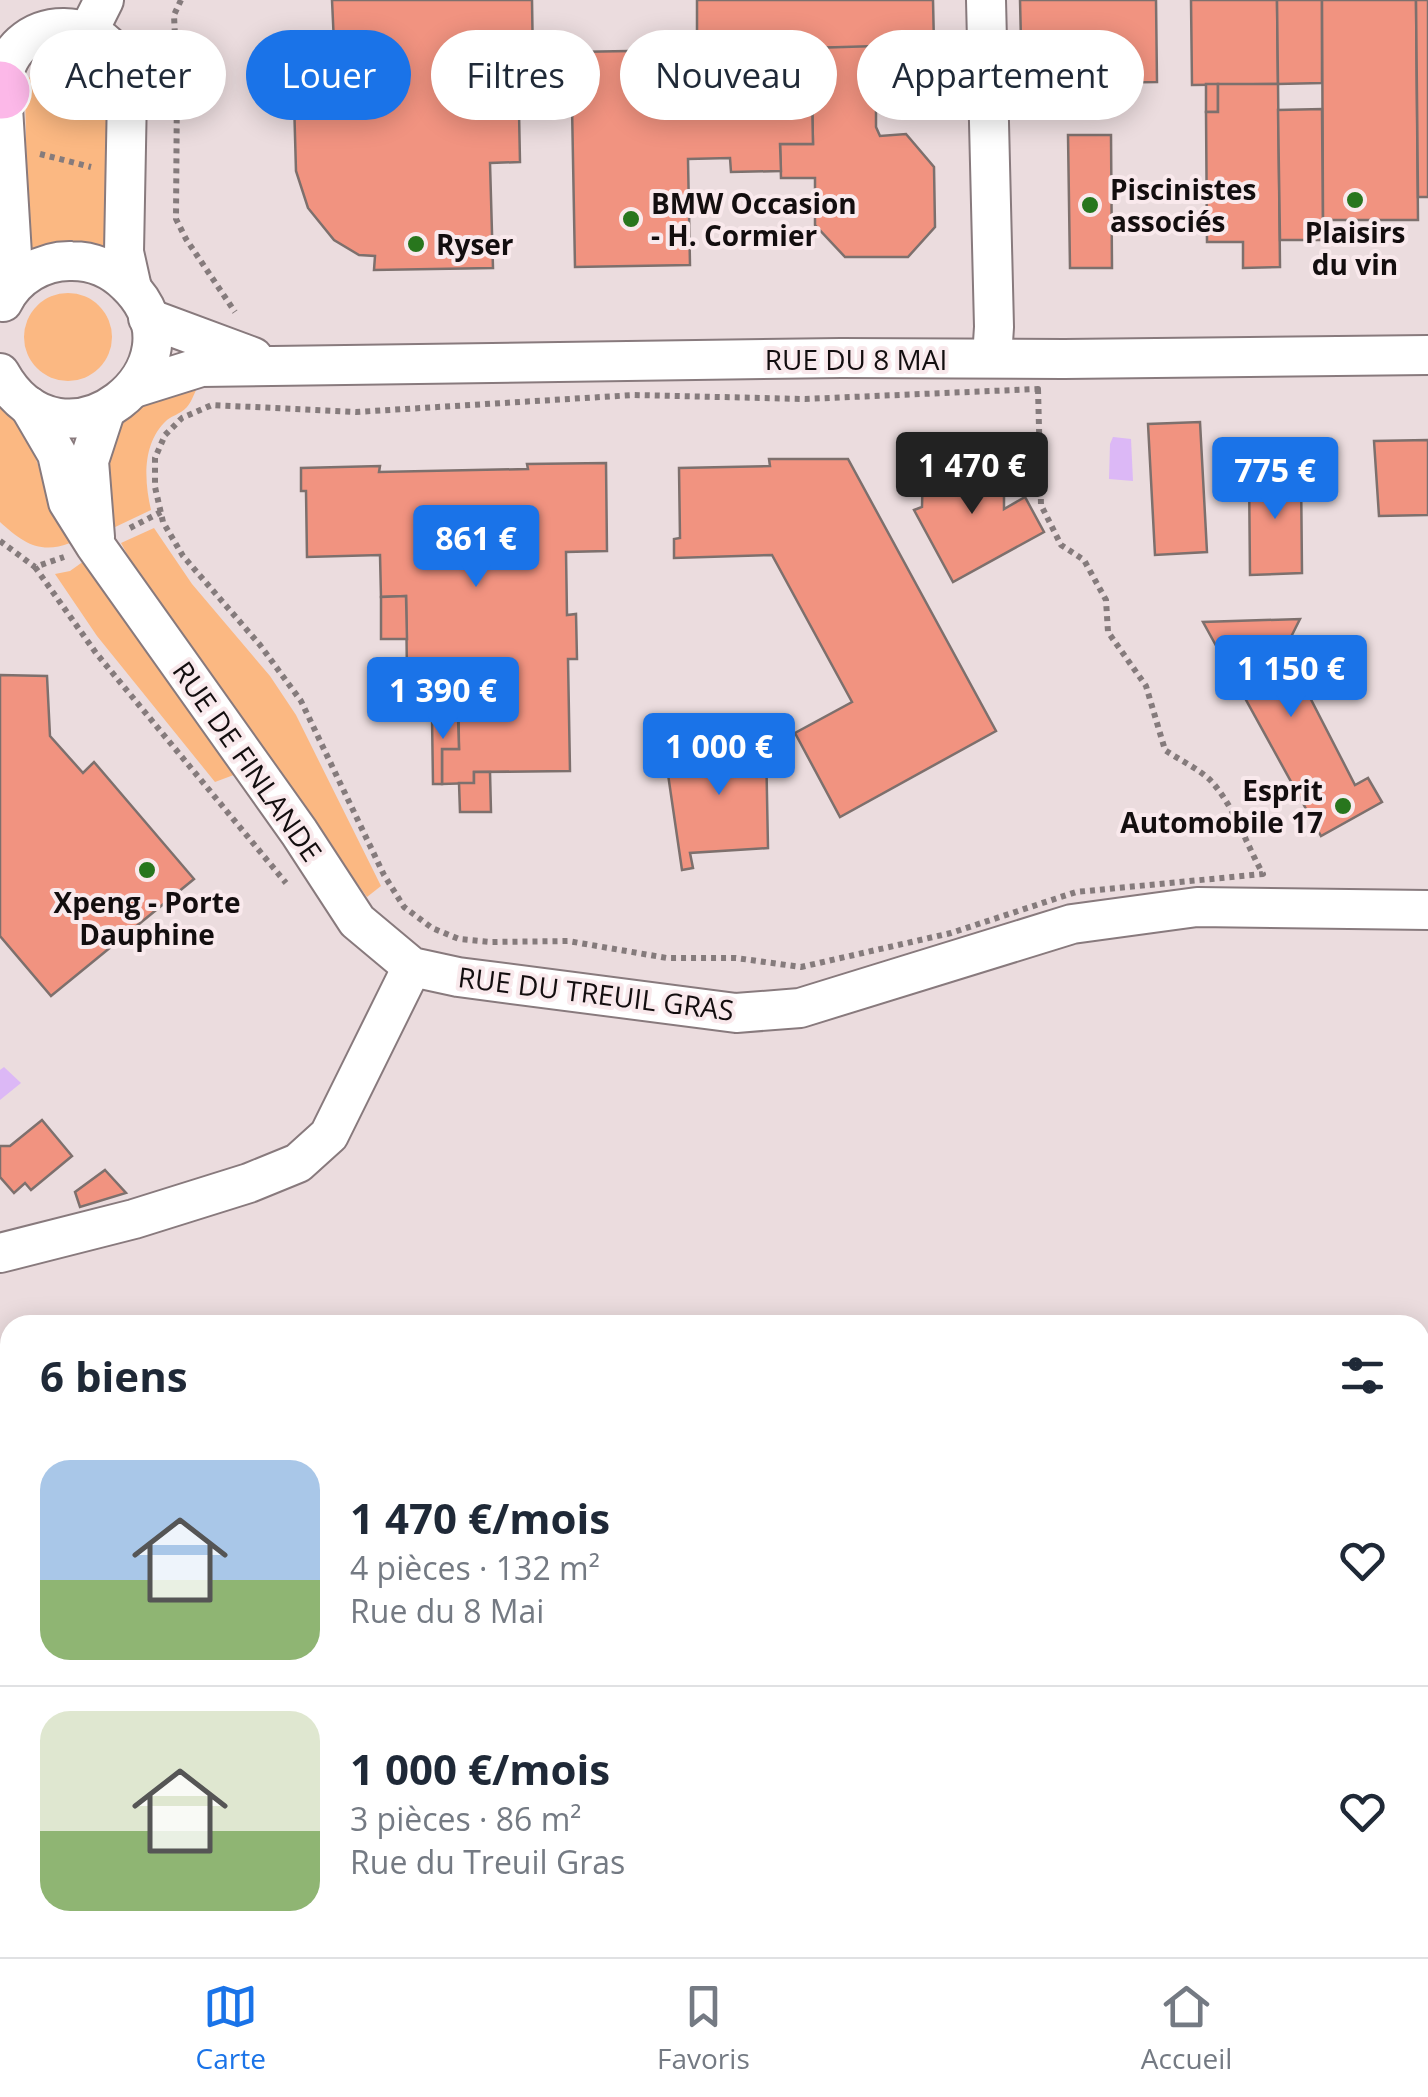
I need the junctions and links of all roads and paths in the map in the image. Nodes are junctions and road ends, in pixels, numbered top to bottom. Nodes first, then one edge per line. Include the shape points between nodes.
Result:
1 (181, 0) edge
2 (986, 0) edge
3 (96, 16) edge
4 (1, 90) edge
5 (3, 301) edge
6 (140, 303) junction
7 (238, 316) dead end
8 (1428, 355) edge
9 (992, 358) junction
10 (284, 367) junction
11 (134, 388) junction
12 (10, 389) edge
13 (955, 393) joint
14 (104, 412) junction
15 (95, 545) junction
16 (36, 567) dead end
17 (290, 888) dead end
18 (1428, 910) edge
19 (412, 966) junction
20 (0, 1253) edge

1 - 7 path via 174,15 176,220
2 - 9 street
3 - 4 street via 30,37 9,61
3 - 6 street via 126,80 124,252
4 - 5 street via 13,271
5 - 6 street via 30,272 62,261 99,266
6 - 10 street
6 - 11 street via 149,356
8 - 9 street, RUE DU 8 MAI
9 - 10 street, RUE DU 8 MAI
10 - 11 street, RUE DU 8 MAI via 201,367
11 - 14 street
12 - 14 street via 66,418
12 - 15 street, RUE DE FINLANDE via 57,454 68,502
13 - 13 path via 1038,389 1040,506 1061,545 1084,560 1106,600 1108,632 1146,686 1164,750 1209,779 1264,874 1076,892 951,934 801,967 667,958 568,941 459,938 404,907 301,701 183,556 155,488 155,458 164,435 212,405 356,412 634,395 804,399
14 - 15 street via 88,461
15 - 19 street, RUE DE FINLANDE via 356,921
16 - 17 path via 96,653
18 - 19 street, RUE DU TREUIL GRAS via 1197,906 1072,924 800,1008 736,1013
19 - 20 street via 330,1135 298,1163 134,1219

